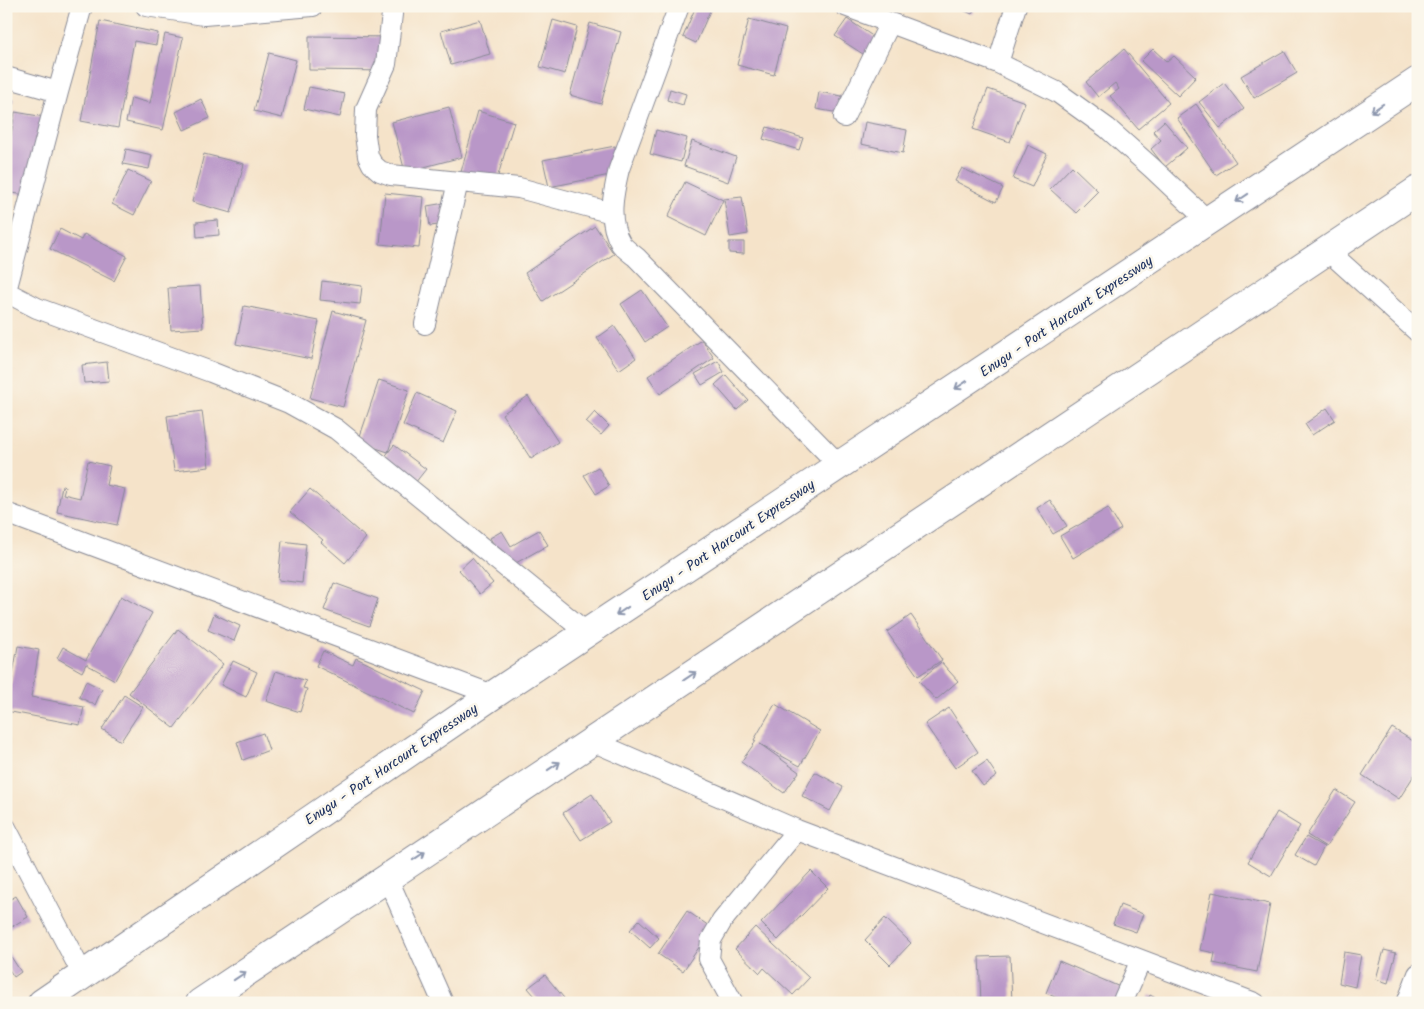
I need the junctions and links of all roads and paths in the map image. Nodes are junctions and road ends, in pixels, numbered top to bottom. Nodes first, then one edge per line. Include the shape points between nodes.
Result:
1 (82, 6) edge
2 (146, 6) edge
3 (313, 6) edge
4 (393, 6) edge
5 (679, 6) edge
6 (845, 6) edge
7 (1016, 6) edge
8 (890, 23) junction
9 (998, 63) junction
10 (6, 77) edge
11 (1418, 81) edge
12 (58, 92) junction
13 (844, 117) dead end
14 (458, 182) junction
15 (1418, 190) edge
16 (612, 213) junction
17 (1208, 222) junction
18 (1327, 250) junction
19 (6, 291) edge
20 (425, 324) dead end
21 (1418, 332) edge
22 (840, 466) junction
23 (6, 513) edge
24 (587, 633) junction
25 (492, 695) junction
26 (592, 741) junction
27 (6, 828) edge
28 (797, 830) junction
29 (387, 877) junction
30 (1141, 960) junction
31 (1418, 974) edge
32 (83, 976) junction
33 (42, 1003) edge
34 (200, 1003) edge
35 (443, 1003) edge
36 (732, 1003) edge
37 (1122, 1003) edge
38 (1255, 1003) edge
39 (1407, 1003) edge

1 - 12 street
2 - 3 street via 204,15
4 - 14 street via 386,64 366,109 368,156 380,171 391,175
5 - 16 street via 619,169
6 - 8 street
7 - 9 street
8 - 9 street
8 - 13 street
9 - 17 street via 1057,92 1107,128
10 - 12 street
11 -> 17 highway, Enugu - Port Harcourt Expressway
12 - 19 street
14 - 16 street via 519,188
14 - 20 street
15 - 18 highway
16 - 22 street via 614,229 622,245
17 -> 22 highway, Enugu - Port Harcourt Expressway
18 - 21 street
26 -> 18 highway
19 - 24 street via 37,308 289,402 336,429
22 -> 24 highway, Enugu - Port Harcourt Expressway
23 - 25 street
24 - 25 highway, Enugu - Port Harcourt Expressway
25 - 32 highway, Enugu - Port Harcourt Expressway
26 - 28 street
29 -> 26 highway
27 - 32 street
28 - 30 street
28 - 36 street via 722,921 711,940 709,959
34 -> 29 highway
29 - 35 street
30 - 37 street
30 - 38 street
31 - 39 street
32 - 33 highway, Enugu - Port Harcourt Expressway

